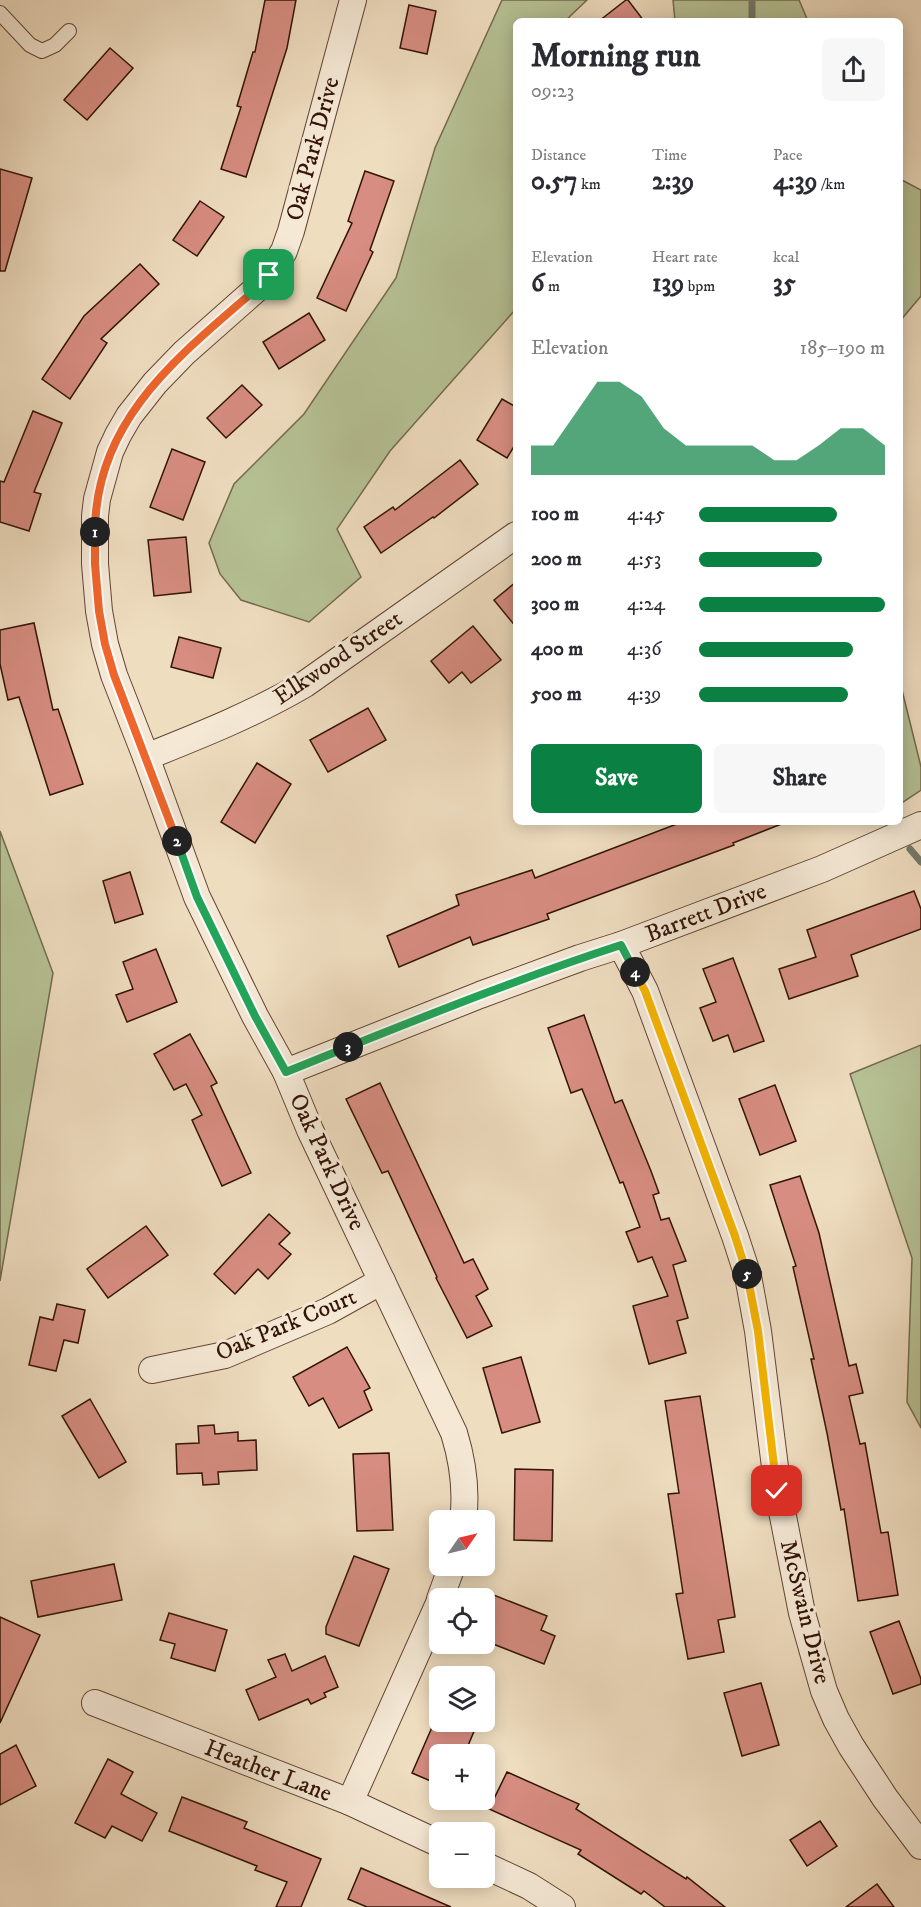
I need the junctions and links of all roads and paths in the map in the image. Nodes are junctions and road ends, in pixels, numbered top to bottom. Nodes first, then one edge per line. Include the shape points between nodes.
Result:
1 (352, 0) edge
2 (0, 13) edge
3 (69, 31) dead end
4 (513, 537) edge
5 (146, 756) junction
6 (921, 825) edge
7 (621, 945) junction
8 (286, 1072) junction
9 (382, 1281) junction
10 (152, 1370) dead end
11 (465, 1510) edge
12 (429, 1625) edge
13 (95, 1703) dead end
14 (350, 1802) junction
15 (429, 1839) edge
16 (921, 1846) edge
17 (495, 1870) edge
18 (562, 1907) edge

1 - 5 street, Oak Park Drive via 284,251 262,284 155,382 118,435 101,480 95,516 99,611 114,675
2 - 3 lane via 30,45 42,51
4 - 5 street, Elkwood Street via 305,684 228,724
5 - 8 street, Oak Park Drive via 197,897
6 - 7 street, Barrett Drive via 822,869
7 - 8 street, Barrett Drive via 480,995
7 - 16 street, McSwain Drive via 645,991 748,1276 777,1491 802,1613 824,1691 851,1746
8 - 9 street, Oak Park Drive
9 - 10 street, Oak Park Court via 328,1311 225,1355
9 - 11 street, Oak Park Drive via 454,1433 464,1473
12 - 14 street
13 - 14 street, Heather Lane
14 - 15 street, Heather Lane
17 - 18 street

